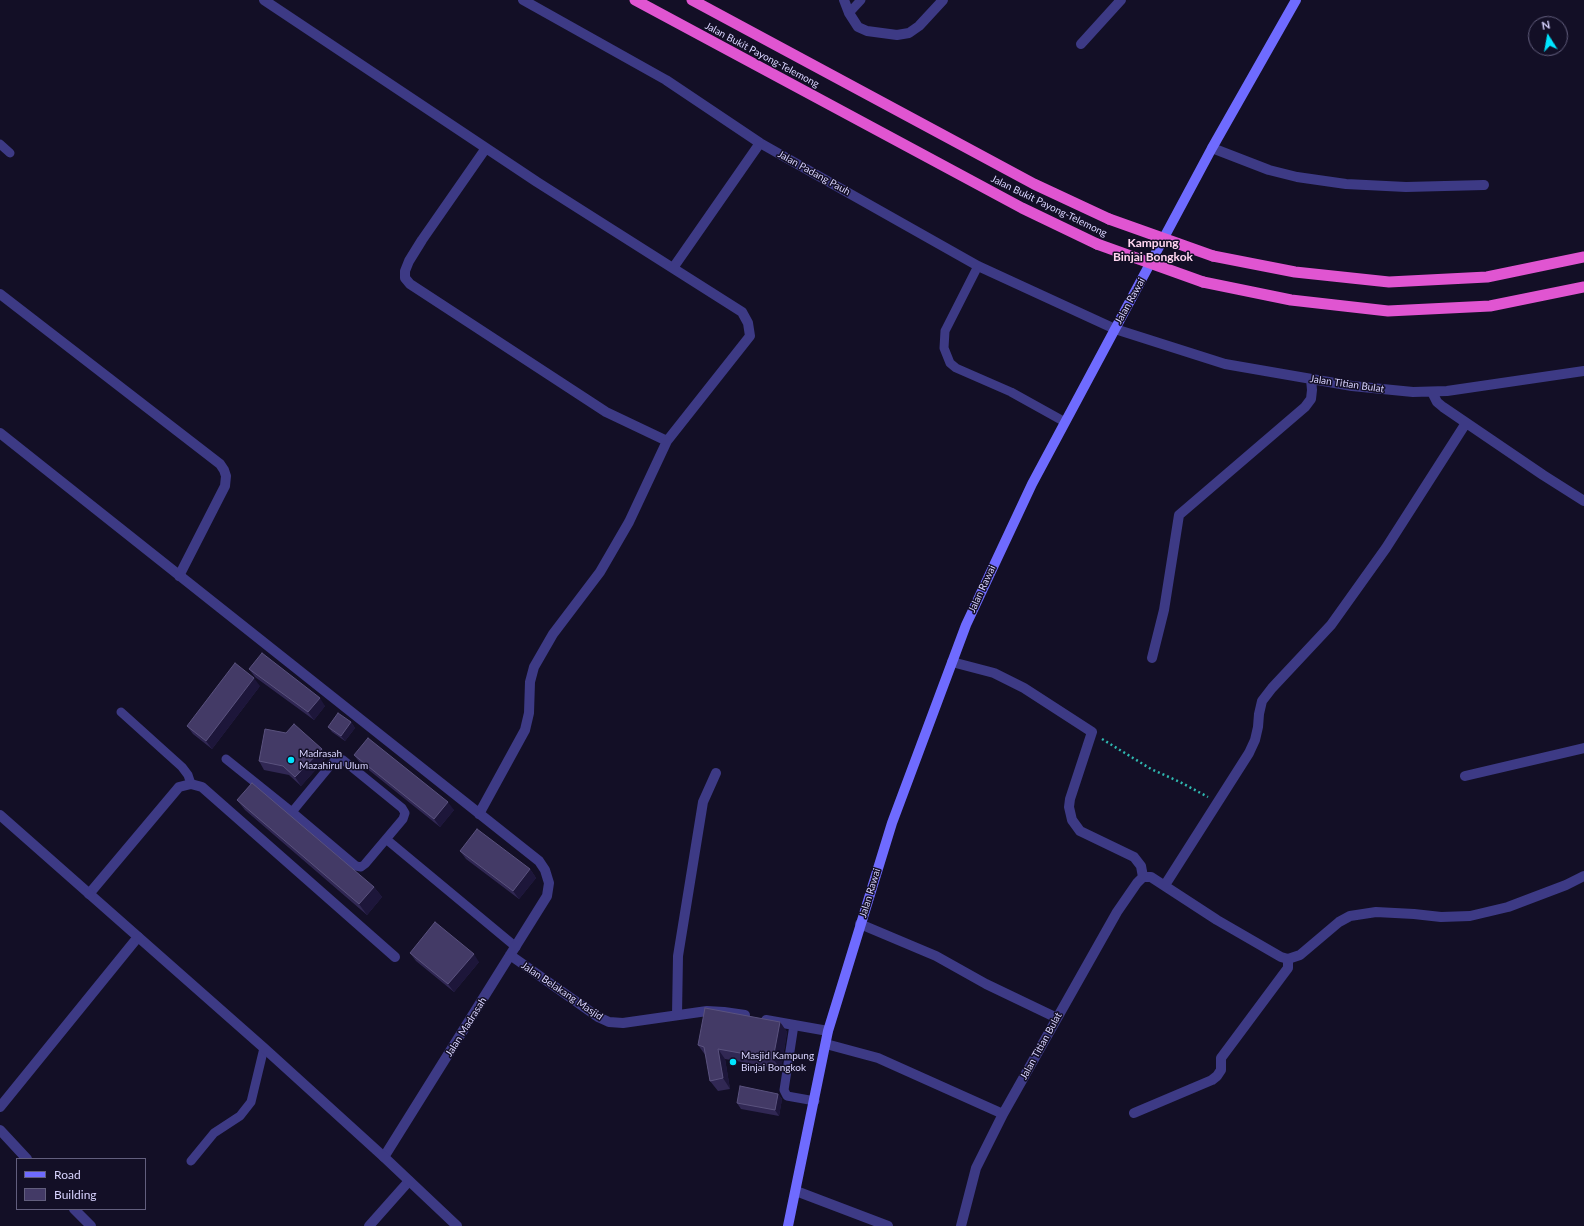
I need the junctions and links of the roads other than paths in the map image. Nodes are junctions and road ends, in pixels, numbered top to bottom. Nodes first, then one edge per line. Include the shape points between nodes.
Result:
1 (264, 0) edge
2 (523, 0) edge
3 (635, 0) edge
4 (692, 0) edge
5 (844, 0) edge
6 (861, 0) edge
7 (943, 0) edge
8 (1121, 0) edge
9 (1295, 1) edge
10 (849, 13) junction
11 (1081, 44) dead end
12 (760, 143) junction
13 (0, 144) edge
14 (486, 148) junction
15 (1212, 148) junction
16 (10, 153) dead end
17 (1484, 185) dead end
18 (1584, 257) edge
19 (978, 266) junction
20 (673, 268) junction
21 (1584, 287) edge
22 (0, 294) edge
23 (1115, 329) junction
24 (1584, 371) edge
25 (1311, 379) junction
26 (1432, 392) junction
27 (1064, 422) junction
28 (1466, 423) junction
29 (0, 433) edge
30 (667, 441) junction
31 (1584, 501) edge
32 (179, 576) junction
33 (1152, 658) dead end
34 (952, 662) junction
35 (121, 712) dead end
36 (1584, 748) edge
37 (226, 759) dead end
38 (716, 774) dead end
39 (1465, 776) dead end
40 (191, 784) junction
41 (292, 812) junction
42 (479, 814) junction
43 (0, 815) edge
44 (386, 839) junction
45 (1584, 876) edge
46 (1143, 877) junction
47 (1165, 885) junction
48 (89, 894) junction
49 (860, 924) junction
50 (138, 937) junction
51 (513, 951) junction
52 (395, 957) dead end
53 (1288, 959) junction
54 (677, 1015) junction
55 (1057, 1018) junction
56 (794, 1025) junction
57 (828, 1031) junction
58 (826, 1044) junction
59 (264, 1048) junction
60 (815, 1101) junction
61 (0, 1107) edge
62 (1134, 1113) dead end
63 (1003, 1114) junction
64 (0, 1130) edge
65 (384, 1157) junction
66 (26, 1158) edge
67 (191, 1161) dead end
68 (409, 1181) junction
69 (796, 1191) junction
70 (75, 1210) edge
71 (91, 1226) edge
72 (369, 1226) edge
73 (457, 1226) edge
74 (788, 1226) edge
75 (888, 1226) edge
76 (961, 1226) edge

1 - 14 street
2 - 12 street, Jalan Padang Pauh via 666,80
3 - 21 highway, Jalan Bukit Payong-Telemong, bridge via 1022,208 1097,244 1204,282 1291,300 1388,311 1490,306
4 - 18 highway, Jalan Bukit Payong-Telemong, bridge via 1034,184 1109,219 1213,256 1295,272 1389,282 1487,277
5 - 10 street
6 - 10 lane
7 - 10 street via 919,26 909,33 896,35 867,31 854,22
8 - 11 street
9 - 15 main road, Jalan Rawai
12 - 19 street, Jalan Padang Pauh
12 - 20 street
13 - 16 lane
14 - 20 street
14 - 30 street via 422,240 409,261 405,278 416,289 606,412
15 - 17 street via 1269,170 1346,184
15 - 23 main road, Jalan Rawai
19 - 23 street, Jalan Padang Pauh
19 - 27 lane via 945,331 944,348 950,363 1011,392
20 - 30 street via 742,312 748,323 750,336
22 - 32 street via 220,464 226,476 225,486
23 - 25 street, Jalan Titian Bulat via 1225,364
23 - 27 main road, Jalan Rawai
24 - 26 street, Jalan Titian Bulat
25 - 26 street, Jalan Titian Bulat via 1352,386
25 - 33 street via 1311,398 1305,407 1179,515 1164,610
26 - 28 street via 1437,402
27 - 34 main road, Jalan Rawai via 998,554
28 - 31 street
28 - 47 street via 1386,548 1331,625 1262,701 1255,740 1249,753
29 - 32 street
30 - 42 street via 629,522 600,572 553,634 534,667 525,730
32 - 42 street
34 - 46 street via 994,673 1024,688 1092,732 1070,799 1072,820 1080,831 1134,857 1141,866
34 - 49 main road, Jalan Rawai via 892,823
35 - 40 lane via 182,767
36 - 39 street
37 - 41 lane
38 - 54 street via 703,802 679,948
40 - 48 street via 179,787
40 - 52 street via 202,787
41 - 44 lane via 358,867 365,864
41 - 44 lane via 334,761 341,760 403,810 403,819
42 - 51 street, Jalan Madrasah via 539,861 549,883 547,896
43 - 48 street
44 - 51 lane
45 - 53 street via 1508,907 1470,916 1442,917 1376,912 1350,916 1339,922 1300,955
46 - 47 street via 1151,877
46 - 55 street, Jalan Titian Bulat via 1117,912
47 - 53 street via 1217,920
48 - 50 street
49 - 55 street via 936,956 986,984
49 - 57 main road, Jalan Rawai
50 - 59 street
50 - 61 street
51 - 54 street, Jalan Belakang Masjid via 598,1017 609,1022 623,1023
51 - 65 street, Jalan Madrasah
53 - 62 street via 1288,968 1221,1058 1217,1076
54 - 56 street, Jalan Belakang Masjid via 707,1011 724,1012
55 - 63 street, Jalan Titian Bulat
56 - 57 street, Jalan Belakang Masjid
56 - 60 lane via 784,1090 787,1096
57 - 58 main road, Jalan Rawai
58 - 60 main road, Jalan Rawai
58 - 63 street via 878,1058
59 - 65 street
59 - 67 lane via 251,1102 240,1116 214,1133
60 - 69 main road, Jalan Rawai
63 - 76 street, Jalan Titian Bulat via 976,1168
64 - 66 street
65 - 68 street
68 - 72 street
68 - 73 street
69 - 74 main road, Jalan Rawai
69 - 75 street
70 - 71 street

